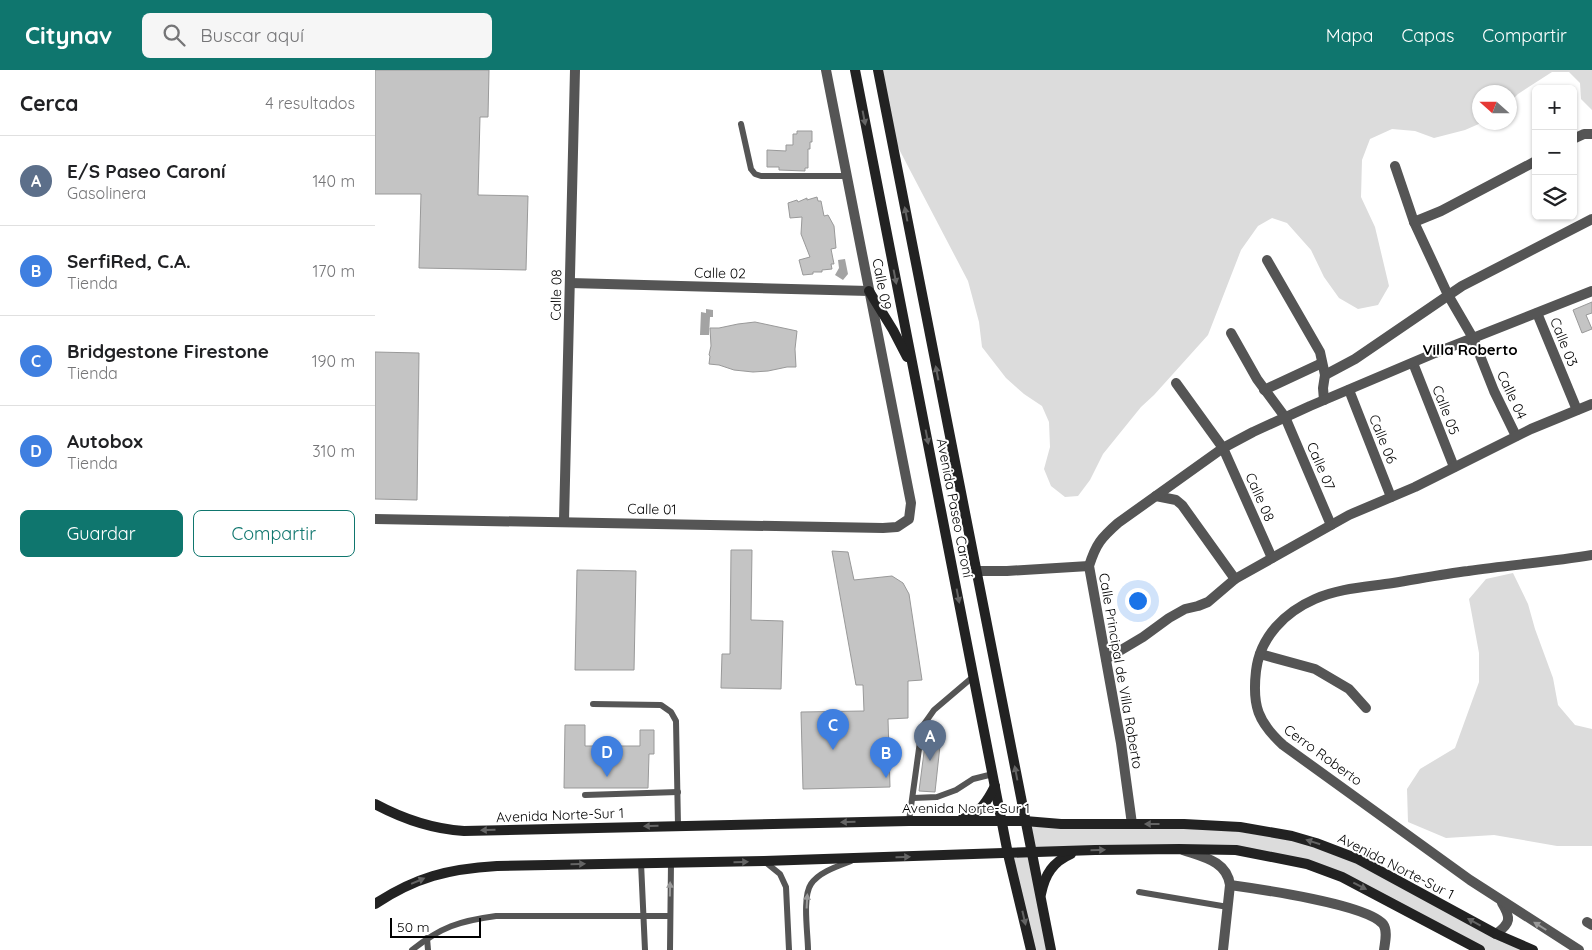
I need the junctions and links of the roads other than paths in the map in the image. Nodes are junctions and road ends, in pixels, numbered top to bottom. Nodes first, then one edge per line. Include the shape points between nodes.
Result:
1 (575, 70) edge
2 (826, 70) edge
3 (855, 70) edge
4 (878, 70) edge
5 (741, 124) dead end
6 (1592, 134) edge
7 (1577, 137) edge
8 (1532, 162) edge
9 (1395, 166) dead end
10 (847, 176) junction
11 (1592, 219) edge
12 (1414, 222) junction
13 (1267, 260) dead end
14 (570, 283) junction
15 (869, 291) junction
16 (1592, 292) edge
17 (1448, 295) junction
18 (1537, 313) junction
19 (1231, 333) dead end
20 (1473, 338) junction
21 (1322, 363) junction
22 (1413, 363) junction
23 (913, 367) junction
24 (1325, 375) junction
25 (1175, 383) dead end
26 (1264, 390) junction
27 (1349, 390) junction
28 (1324, 400) junction
29 (1592, 404) edge
30 (1577, 410) junction
31 (1285, 417) junction
32 (1516, 436) junction
33 (1223, 448) junction
34 (1454, 467) junction
35 (1156, 496) junction
36 (1391, 497) junction
37 (911, 502) joint
38 (375, 519) edge
39 (565, 521) junction
40 (1331, 525) junction
41 (1592, 556) edge
42 (1273, 558) junction
43 (1089, 566) junction
44 (976, 571) junction
45 (1235, 579) junction
46 (1259, 654) junction
47 (1106, 659) junction
48 (974, 676) junction
49 (593, 704) dead end
50 (1366, 708) dead end
51 (993, 774) junction
52 (995, 786) junction
53 (678, 792) junction
54 (585, 794) dead end
55 (913, 798) junction
56 (1021, 798) junction
57 (375, 804) edge
58 (909, 821) junction
59 (957, 821) junction
60 (1002, 821) junction
61 (1025, 821) junction
62 (1061, 824) junction
63 (1132, 824) junction
64 (678, 825) junction
65 (1179, 849) junction
66 (1076, 851) junction
67 (1032, 853) junction
68 (1008, 854) junction
69 (860, 858) junction
70 (764, 862) junction
71 (641, 863) junction
72 (671, 863) junction
73 (1231, 885) junction
74 (1139, 892) dead end
75 (1041, 898) junction
76 (1502, 902) junction
77 (375, 904) edge
78 (1228, 907) junction
79 (643, 916) junction
80 (670, 916) junction
81 (1496, 934) junction
82 (427, 938) junction
83 (412, 950) edge
84 (427, 950) edge
85 (645, 950) edge
86 (669, 950) edge
87 (789, 950) edge
88 (808, 950) edge
89 (1031, 950) edge
90 (1051, 950) edge
91 (1223, 950) edge
92 (1384, 950) edge
93 (1480, 950) edge
94 (1533, 950) edge
95 (1579, 950) edge

1 - 14 street, Calle 08
2 - 10 street, Calle 09
3 -> 23 main road, Avenida Paseo Caroní
44 -> 4 main road, Avenida Paseo Caroní
5 - 10 lane via 755,174
6 - 7 street
8 - 12 street
9 - 12 street, Calle 04
10 - 15 street, Calle 09
11 - 17 street
12 - 17 street, Calle 04
13 - 21 street via 1320,352
14 - 15 street, Calle 02
14 - 39 street, Calle 08
15 - 23 main road
15 - 37 street, Calle 09
16 - 18 street, Calle Principal de Villa Roberto
17 - 20 street, Calle 04
17 - 24 street via 1355,359
18 - 20 street, Calle Principal de Villa Roberto
18 - 30 street, Calle 03
19 - 26 street, Calle 07
20 - 22 street, Calle Principal de Villa Roberto
20 - 32 street, Calle 04
21 - 24 street
21 - 26 street
22 - 27 street, Calle Principal de Villa Roberto
22 - 34 street, Calle 05
23 -> 48 main road, Avenida Paseo Caroní
24 - 28 street
25 - 33 street, Calle 08
26 - 31 street, Calle 07
27 - 28 street, Calle Principal de Villa Roberto
27 - 36 street, Calle 06
28 - 31 street, Calle Principal de Villa Roberto
29 - 30 street
30 - 32 street
31 - 33 street, Calle Principal de Villa Roberto
31 - 40 street, Calle 07
32 - 34 street
33 - 35 street, Calle Principal de Villa Roberto
33 - 42 street, Calle 08
34 - 36 street
35 - 43 street, Calle Principal de Villa Roberto via 1103,536 1095,547
35 - 45 street via 1176,500 1183,505
36 - 40 street
37 - 39 street, Calle 01 via 909,519 904,524 883,528
38 - 39 street, Calle 01
40 - 42 street
41 - 46 street, Cerro Roberto via 1467,571 1329,594 1314,599 1285,617 1272,629
42 - 45 street
43 - 44 street
43 - 47 street, Calle Principal de Villa Roberto
56 -> 44 main road, Avenida Paseo Caroní
45 - 47 street via 1208,602 1185,609
46 - 50 street via 1315,669 1349,689
46 - 76 street, Cerro Roberto via 1255,698 1263,723 1272,734
47 - 63 street, Calle Principal de Villa Roberto
48 - 51 main road, Avenida Paseo Caroní
48 - 55 lane via 934,710 922,727
49 - 53 lane via 661,705 671,712 676,721
51 - 52 main road, Avenida Paseo Caroní
51 - 55 lane via 973,779 937,798
52 - 59 main road via 979,811
52 - 60 main road, Avenida Paseo Caroní
53 - 54 lane
53 - 64 lane
55 - 58 lane
56 - 61 main road, Avenida Paseo Caroní
56 - 62 main road via 1034,815
64 -> 57 main road, Avenida Norte-Sur 1 via 456,830 412,821
58 - 59 main road, Avenida Norte-Sur 1
58 -> 64 main road, Avenida Norte-Sur 1
59 - 60 main road, Avenida Norte-Sur 1
60 - 61 main road, Avenida Norte-Sur 1
60 - 68 main road, Avenida Paseo Caroní
61 - 62 main road, Avenida Norte-Sur 1
61 - 67 main road, Avenida Paseo Caroní
62 - 63 main road, Avenida Norte-Sur 1
81 -> 63 main road, Avenida Norte-Sur 1 via 1380,870 1317,843 1240,827
66 -> 65 main road
65 - 73 street via 1221,866 1229,875
65 -> 93 main road via 1236,850 1307,864 1360,886
66 - 67 main road
66 - 75 main road via 1050,868
67 - 68 main road
67 - 75 main road, Avenida Paseo Caroní
69 -> 68 main road
68 -> 89 main road, Avenida Paseo Caroní
69 - 70 main road
88 -> 69 lane via 807,897 810,885 839,865
72 -> 70 main road
70 - 87 lane via 780,874 786,887
71 - 72 main road
77 -> 71 main road via 418,881 454,870
71 - 79 lane
80 -> 72 lane
73 - 78 street
73 - 92 street via 1308,898 1374,918 1383,924 1385,930
74 - 78 lane
75 - 90 main road, Avenida Paseo Caroní
76 - 81 street via 1509,920
95 -> 76 street, Cerro Roberto
78 - 91 street
79 - 80 lane
79 - 82 lane via 495,916 449,925
79 - 85 lane
80 - 86 lane
81 - 94 main road, Avenida Norte-Sur 1
82 - 83 lane
82 - 84 lane

